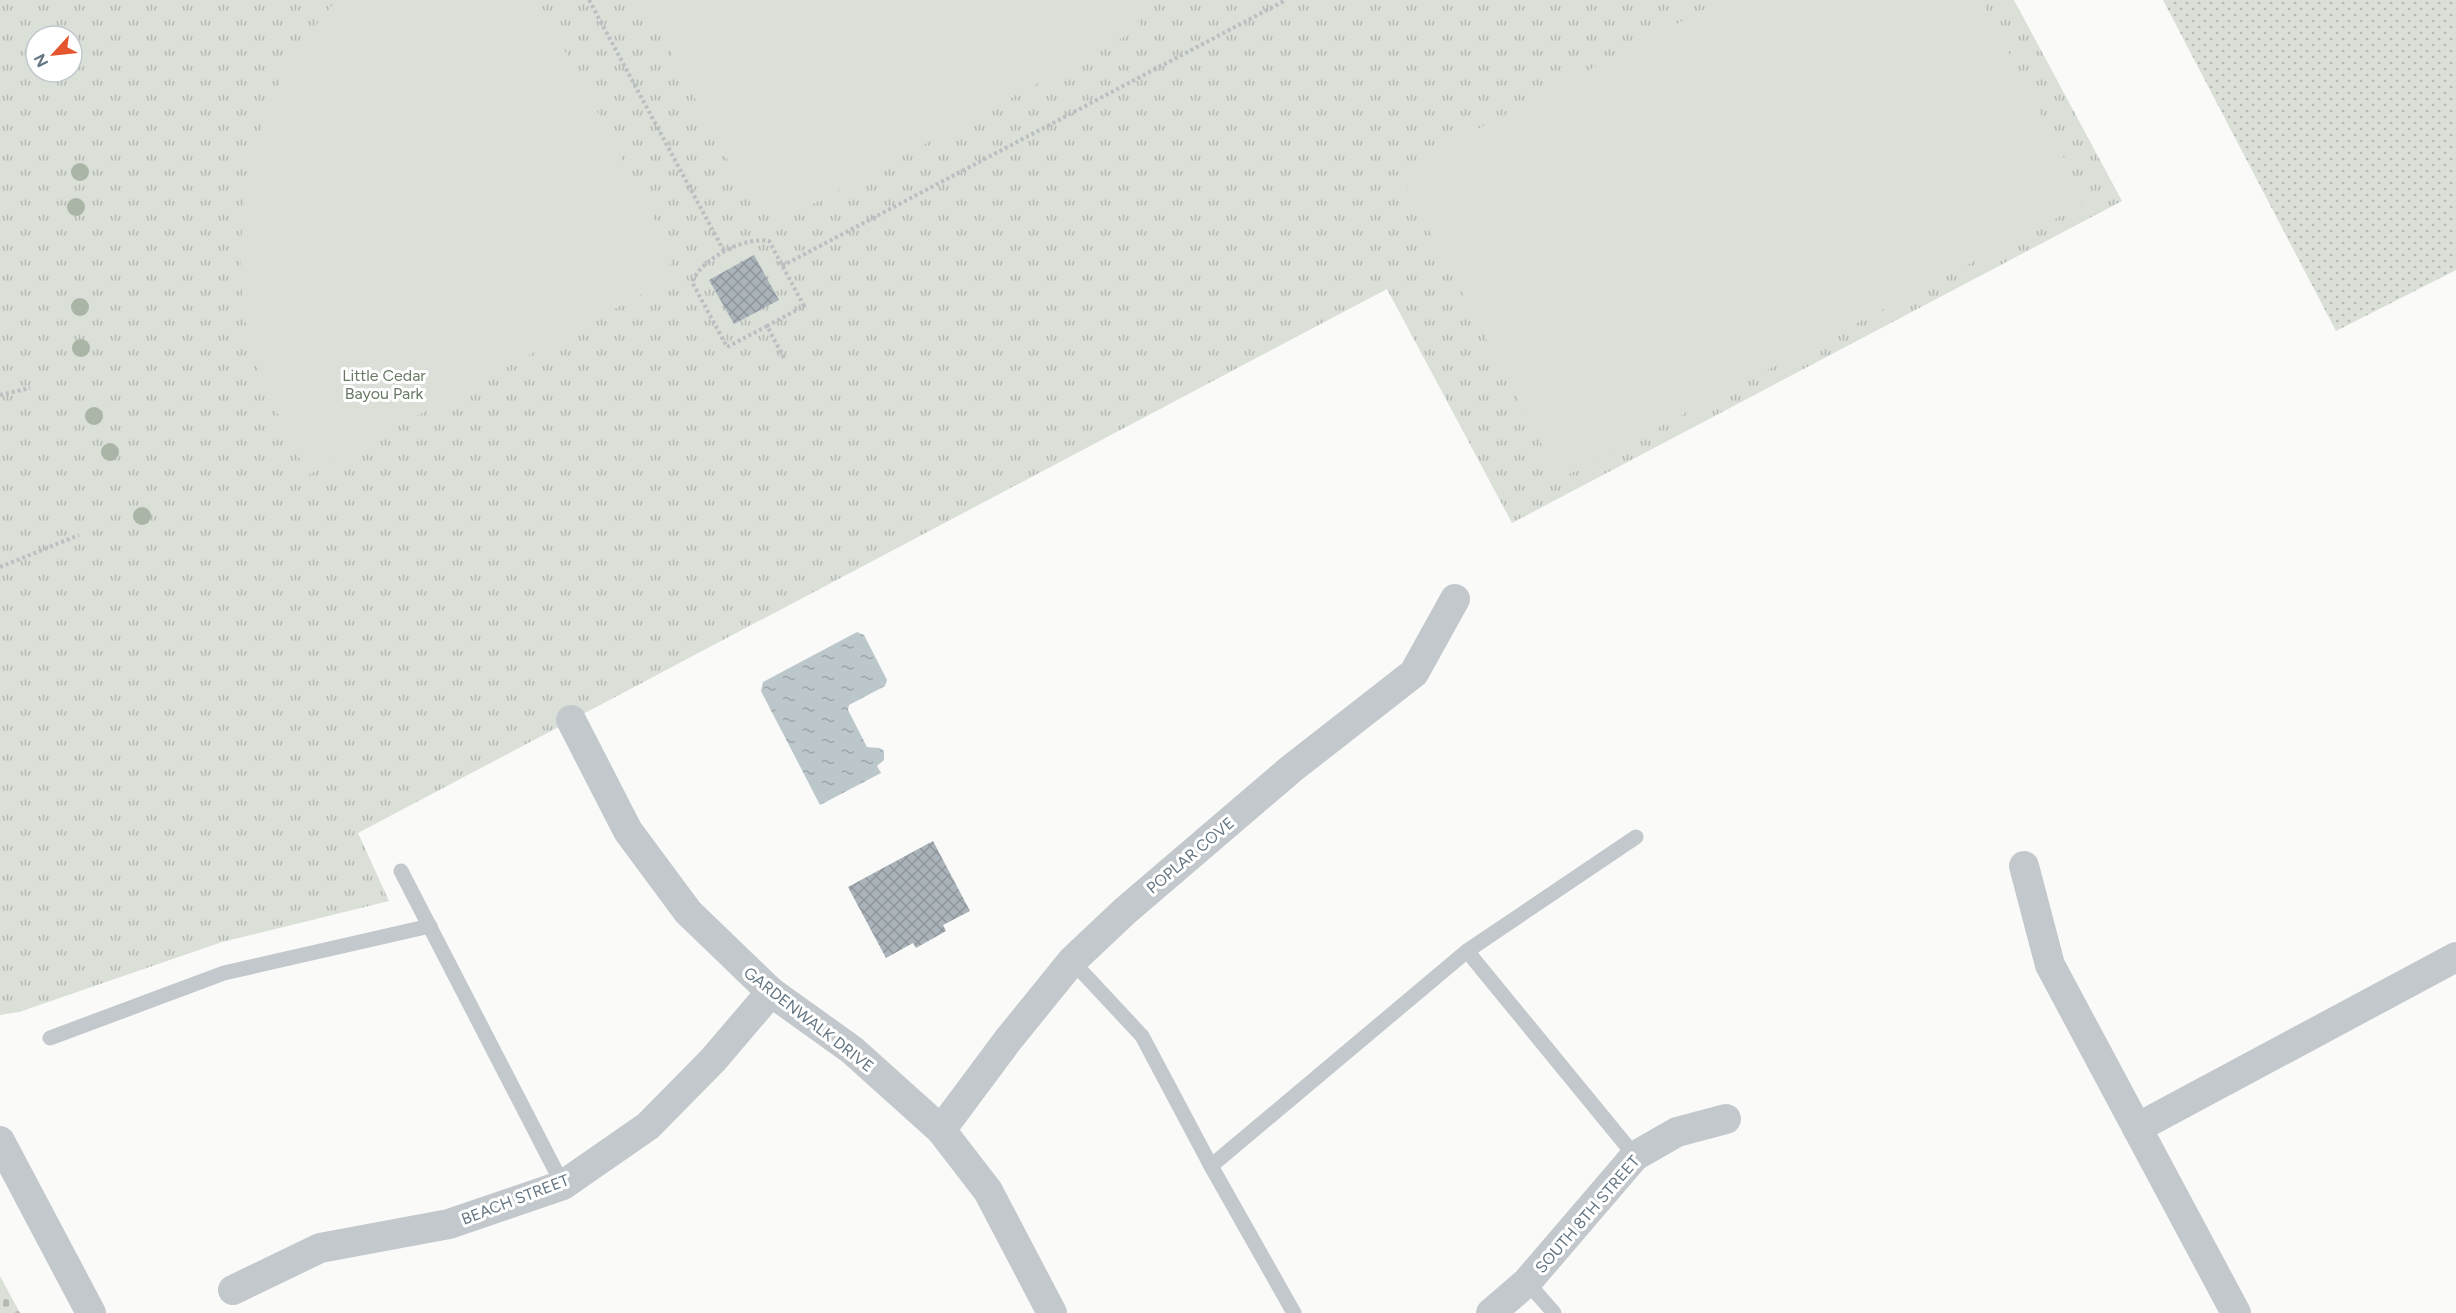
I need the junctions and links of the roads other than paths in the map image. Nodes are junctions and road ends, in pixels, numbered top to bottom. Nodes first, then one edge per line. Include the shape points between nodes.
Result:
1 (1455, 599) dead end
2 (571, 720) dead end
3 (1636, 837) dead end
4 (2024, 866) dead end
5 (401, 871) dead end
6 (430, 926) junction
7 (1467, 951) junction
8 (2456, 957) edge
9 (1072, 961) junction
10 (771, 992) junction
11 (50, 1038) dead end
12 (1726, 1119) dead end
13 (2137, 1128) junction
14 (941, 1130) junction
15 (0, 1141) edge
16 (1635, 1156) junction
17 (1211, 1166) junction
18 (563, 1185) junction
19 (1527, 1282) junction
20 (233, 1290) dead end
21 (91, 1313) edge
22 (1052, 1313) edge
23 (1294, 1313) edge
24 (1491, 1313) edge
25 (1554, 1313) edge
26 (2236, 1313) edge

1 - 9 street, POPLAR COVE via 1414,673 1291,769
2 - 10 street, GARDENWALK DRIVE via 628,831 657,873 688,912
3 - 7 lane
4 - 13 street via 2050,965
5 - 6 lane
6 - 11 lane via 224,973
6 - 18 lane
7 - 16 lane
7 - 17 lane
8 - 13 street
9 - 14 street, POPLAR COVE
9 - 17 lane via 1142,1036
10 - 14 street, GARDENWALK DRIVE via 852,1050
10 - 18 street, BEACH STREET via 713,1060 648,1126
12 - 16 street, SOUTH 8TH STREET via 1677,1132
13 - 26 street
14 - 22 street, GARDENWALK DRIVE via 988,1191
15 - 21 street
16 - 19 street, SOUTH 8TH STREET
17 - 23 lane
18 - 20 street, BEACH STREET via 449,1224 320,1248
19 - 24 street, SOUTH 8TH STREET
19 - 25 lane

